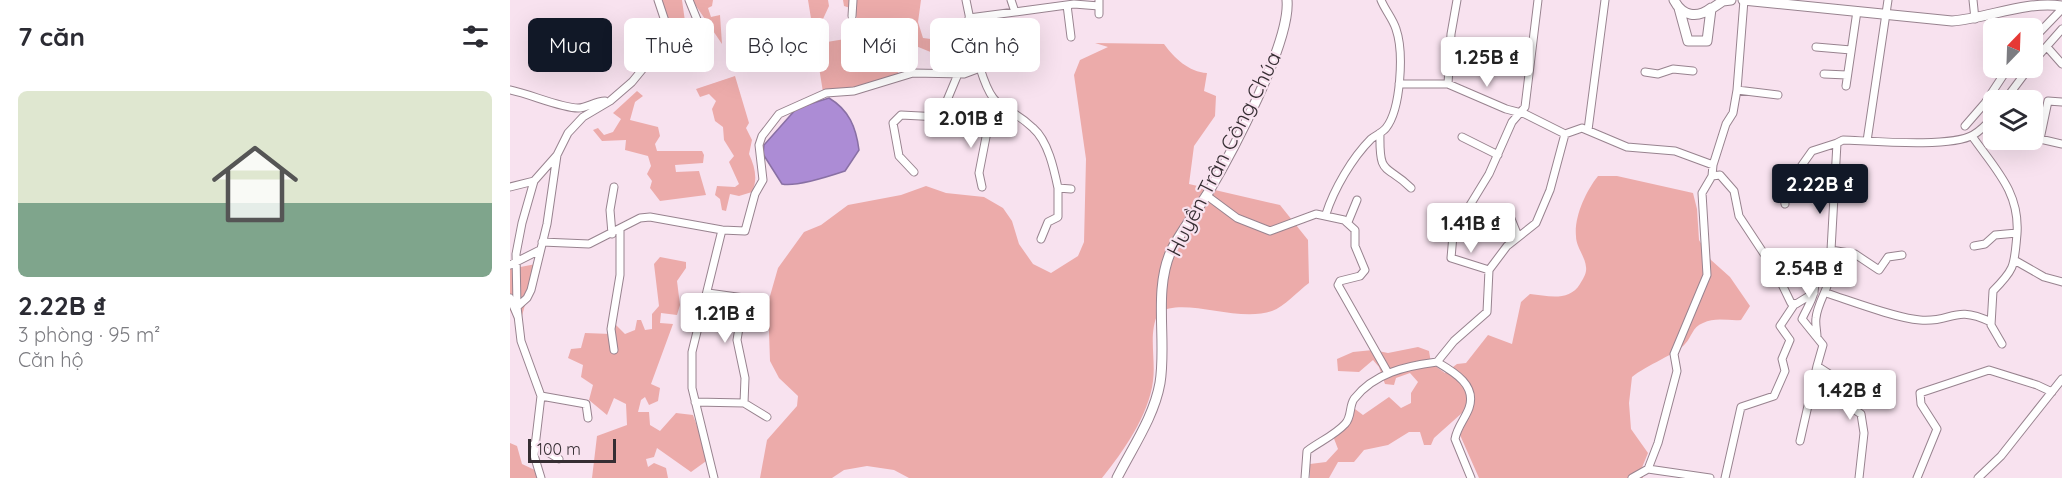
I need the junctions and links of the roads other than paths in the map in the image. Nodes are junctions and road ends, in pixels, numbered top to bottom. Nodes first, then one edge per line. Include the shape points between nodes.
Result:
1 (658, 0) edge
2 (689, 0) edge
3 (853, 0) edge
4 (966, 0) edge
5 (1011, 0) edge
6 (1287, 0) edge
7 (1382, 0) edge
8 (1457, 0) edge
9 (1538, 0) edge
10 (1605, 0) edge
11 (1716, 0) edge
12 (1731, 0) edge
13 (1743, 0) edge
14 (1888, 0) edge
15 (1973, 0) edge
16 (1675, 2) edge
17 (1826, 4) edge
18 (1068, 5) junction
19 (1099, 7) edge
20 (2062, 8) edge
21 (1711, 9) junction
22 (1857, 11) junction
23 (1015, 12) junction
24 (1886, 13) junction
25 (852, 16) dead end
26 (696, 18) edge
27 (969, 18) joint
28 (1975, 19) junction
29 (2043, 28) edge
30 (2062, 29) edge
31 (1071, 37) dead end
32 (1816, 47) dead end
33 (2047, 47) junction
34 (1851, 50) junction
35 (2043, 51) edge
36 (2062, 64) edge
37 (1693, 71) dead end
38 (965, 72) edge
39 (982, 72) edge
40 (1645, 72) dead end
41 (958, 74) junction
42 (1824, 74) dead end
43 (1847, 75) junction
44 (2001, 78) edge
45 (1399, 84) junction
46 (1448, 84) junction
47 (1846, 86) dead end
48 (510, 90) edge
49 (1737, 90) junction
50 (1778, 95) dead end
51 (610, 101) junction
52 (993, 101) junction
53 (2062, 102) edge
54 (1520, 112) junction
55 (2044, 116) joint
56 (1965, 126) dead end
57 (1983, 126) edge
58 (1588, 130) junction
59 (1380, 133) junction
60 (1565, 134) junction
61 (1972, 136) junction
62 (1462, 137) dead end
63 (1867, 141) junction
64 (1837, 143) junction
65 (2062, 144) edge
66 (557, 154) junction
67 (1498, 155) junction
68 (1713, 165) junction
69 (914, 172) dead end
70 (1712, 176) junction
71 (510, 178) edge
72 (534, 181) junction
73 (523, 183) junction
74 (510, 186) edge
75 (982, 187) dead end
76 (614, 188) dead end
77 (1058, 188) junction
78 (1411, 188) dead end
79 (1071, 189) dead end
80 (1206, 195) junction
81 (1357, 200) dead end
82 (1785, 204) dead end
83 (1507, 209) dead end
84 (1326, 214) junction
85 (1348, 222) junction
86 (620, 230) junction
87 (722, 230) junction
88 (2017, 233) junction
89 (612, 234) junction
90 (1518, 236) junction
91 (1041, 239) dead end
92 (541, 246) junction
93 (1974, 246) dead end
94 (1828, 252) junction
95 (1902, 255) dead end
96 (538, 258) junction
97 (2016, 261) junction
98 (515, 264) edge
99 (1489, 270) junction
100 (2062, 282) edge
101 (708, 293) junction
102 (1814, 293) junction
103 (1826, 293) junction
104 (510, 298) edge
105 (1794, 304) junction
106 (518, 307) junction
107 (518, 318) junction
108 (1991, 322) junction
109 (1817, 337) junction
110 (2002, 344) dead end
111 (614, 350) dead end
112 (1437, 362) junction
113 (1817, 366) junction
114 (1388, 373) junction
115 (1816, 378) junction
116 (2062, 379) edge
117 (1841, 385) dead end
118 (2052, 392) junction
119 (541, 396) junction
120 (695, 402) junction
121 (744, 403) junction
122 (767, 417) dead end
123 (588, 418) dead end
124 (1800, 441) dead end
125 (534, 444) junction
126 (559, 459) dead end
127 (1647, 469) junction
128 (541, 478) edge
129 (714, 478) edge
130 (1117, 478) edge
131 (1305, 478) edge
132 (1471, 478) edge
133 (1632, 478) edge
134 (1710, 478) edge
135 (1725, 478) edge
136 (1859, 478) edge
137 (1917, 478) edge
138 (1978, 478) edge

1 - 51 street via 666,24 664,43
2 - 26 street
3 - 25 street
4 - 27 street
5 - 23 street
6 - 80 street, Huyền Trân Công Chúa via 1283,35 1271,66
7 - 45 street via 1397,31
8 - 46 street
9 - 54 street via 1525,107
10 - 58 street
11 - 21 street
12 - 21 street
13 - 17 street
13 - 49 street
14 - 24 street
15 - 28 street
16 - 21 street via 1691,15
16 - 21 street via 1688,41 1707,41
17 - 22 street
18 - 19 street
18 - 23 street
18 - 31 street
20 - 28 street via 2031,4
20 - 29 street
22 - 24 street
22 - 34 street
23 - 27 street
24 - 28 street via 1932,21
24 - 63 street
30 - 33 street
32 - 34 street
33 - 35 street
33 - 36 street
34 - 43 street
37 - 40 street
38 - 41 street
39 - 52 street
41 - 69 street via 940,117 908,114 897,116 893,123 899,156
41 - 87 street via 913,73 855,92 826,93 779,114 759,146 763,180 752,204 748,228 741,232
42 - 43 street
43 - 47 street
44 - 56 street
45 - 46 street
45 - 59 street via 1389,122
46 - 54 street via 1506,110
48 - 51 street via 571,108
49 - 50 street
49 - 68 street via 1733,113
51 - 66 street via 583,117 563,140
52 - 75 street via 979,173
52 - 77 street via 1039,134
53 - 55 street via 2049,100
54 - 60 street
54 - 67 street
55 - 65 street via 2040,139
57 - 61 street
58 - 60 street
58 - 68 street via 1627,147 1676,151
59 - 78 street via 1384,168
59 - 84 street via 1353,163
60 - 90 street via 1538,220
61 - 63 street via 1933,141
61 - 88 street via 2015,201
62 - 67 street
63 - 64 street
64 - 82 street via 1812,151 1783,192
64 - 94 street
66 - 72 street
66 - 92 street
67 - 99 street via 1467,210 1454,224 1451,239 1453,260
68 - 70 street
70 - 105 street via 1720,175 1734,191 1739,216
70 - 127 street via 1702,193 1707,274 1674,354 1677,371
71 - 73 street
72 - 73 street
72 - 98 street
73 - 74 street
76 - 89 street via 610,210
77 - 79 street
77 - 91 street via 1058,217 1048,222
80 - 84 street via 1237,218 1270,231 1307,216
80 - 130 street, Huyền Trân Công Chúa via 1171,252 1165,272 1160,381 1153,408
81 - 85 street
83 - 90 street
84 - 85 street
85 - 114 street via 1356,234 1355,246 1365,270 1338,285
86 - 87 street via 640,218 650,217
86 - 89 street
86 - 111 street via 619,285 611,322
87 - 101 street
88 - 93 street via 1995,235 1985,244
88 - 97 street
89 - 92 street via 584,246
90 - 99 street
92 - 96 street
92 - 98 street
94 - 95 street via 1855,254 1879,270 1888,257
94 - 102 street via 1815,266
94 - 103 street via 1831,276
96 - 98 street
96 - 106 street via 529,295
97 - 100 street
97 - 108 street via 2006,279 1993,291
98 - 106 street
99 - 112 street via 1487,312
101 - 120 street via 692,352
101 - 121 street via 744,298 737,340 746,378
102 - 105 street
102 - 109 street via 1802,319
103 - 108 street via 1917,320 1938,321 1952,314 1972,313
103 - 109 street via 1816,318
104 - 107 street
105 - 135 street via 1780,326 1790,340 1782,360 1785,371 1774,396 1741,407
106 - 107 street
107 - 119 street
108 - 110 street
109 - 113 street via 1823,345
112 - 114 street
112 - 132 street via 1463,379 1468,389 1470,406 1455,439
113 - 115 street
113 - 117 street
114 - 131 street via 1365,387 1352,402 1352,412 1343,426 1306,451
115 - 124 street
115 - 136 street via 1828,392 1861,414 1864,433
116 - 118 street
118 - 137 street via 1989,370 1920,393 1921,404 1937,429
118 - 138 street via 2001,456
119 - 123 street via 586,404
119 - 125 street
120 - 121 street
120 - 129 street
121 - 122 street
125 - 126 street
125 - 128 street
127 - 133 street
127 - 134 street

